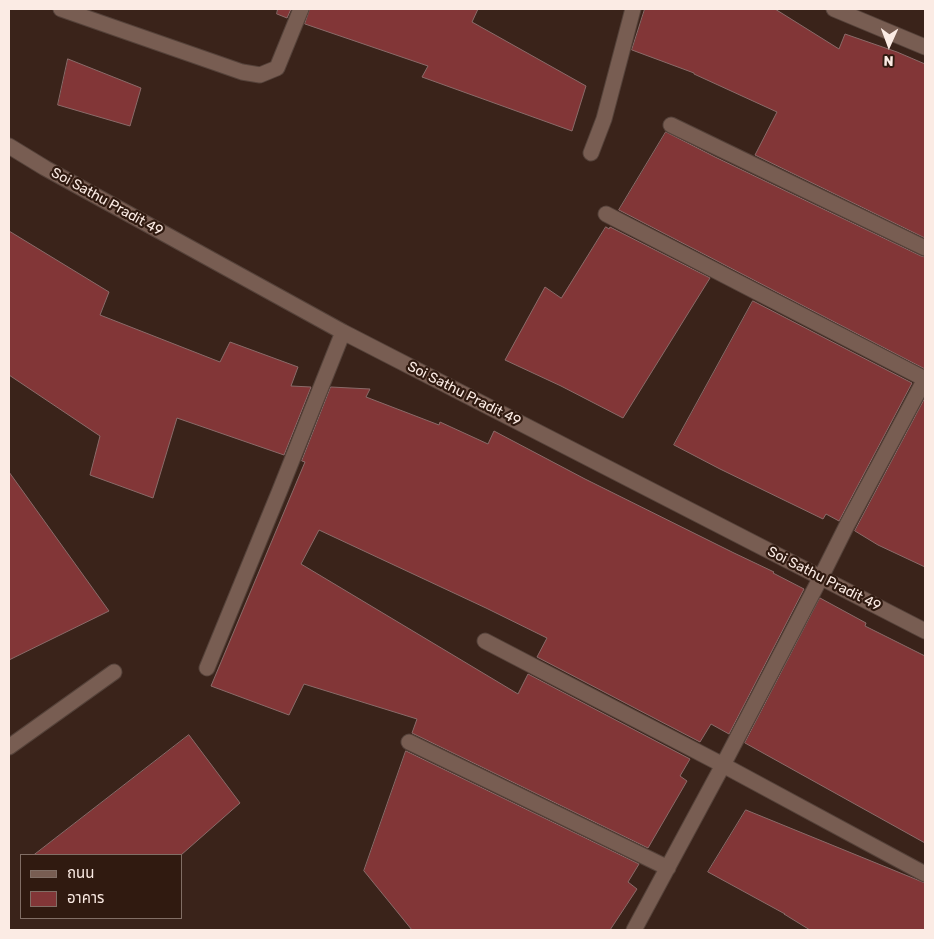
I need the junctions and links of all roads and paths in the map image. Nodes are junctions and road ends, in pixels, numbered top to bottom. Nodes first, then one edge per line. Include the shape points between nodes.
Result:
1 (60, 9) edge
2 (301, 9) edge
3 (633, 9) edge
4 (834, 9) edge
5 (925, 47) edge
6 (671, 125) dead end
7 (9, 146) edge
8 (591, 153) dead end
9 (606, 214) dead end
10 (925, 248) edge
11 (343, 332) junction
12 (925, 379) edge
13 (821, 577) junction
14 (925, 631) edge
15 (485, 641) dead end
16 (207, 668) dead end
17 (114, 672) dead end
18 (409, 742) dead end
19 (9, 747) edge
20 (723, 765) junction
21 (668, 868) junction
22 (925, 874) edge
23 (634, 930) edge

1 - 2 street via 242,72 260,75 276,68
3 - 8 street via 604,119
4 - 5 street
6 - 10 street
7 - 11 street, Soi Sathu Pradit 49
9 - 12 street
11 - 13 street, Soi Sathu Pradit 49
11 - 16 street
12 - 13 street
13 - 14 street, Soi Sathu Pradit 49
13 - 20 street
15 - 20 street
17 - 19 street
18 - 21 street
20 - 21 street
20 - 22 street
21 - 23 street

